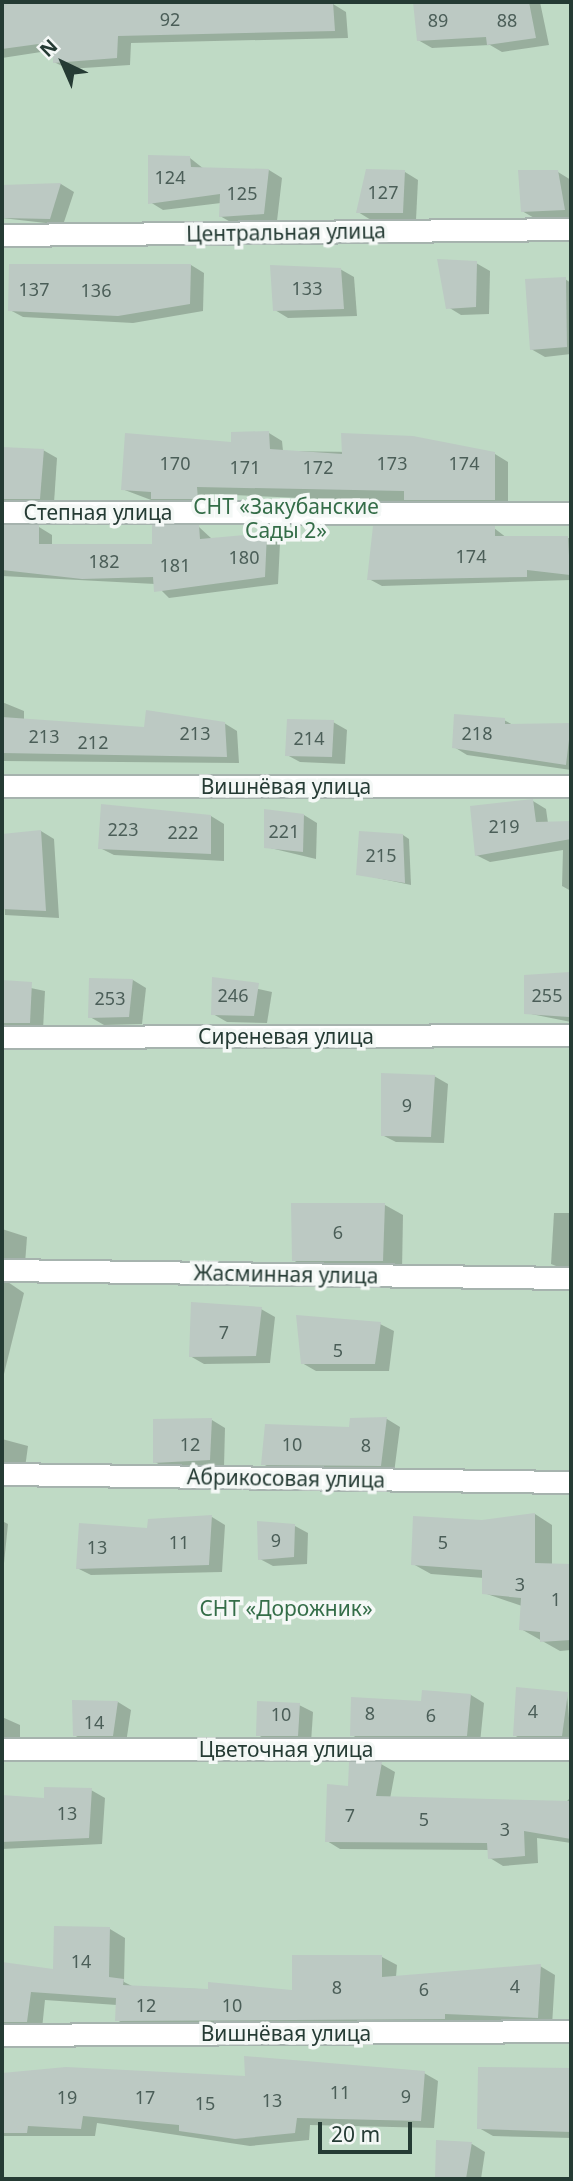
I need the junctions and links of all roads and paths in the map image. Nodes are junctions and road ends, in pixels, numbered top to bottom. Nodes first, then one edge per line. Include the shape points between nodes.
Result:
1 (571, 229) edge
2 (2, 235) edge
3 (2, 512) edge
4 (571, 513) edge
5 (2, 786) edge
6 (571, 786) edge
7 (571, 1035) edge
8 (2, 1037) edge
9 (2, 1270) edge
10 (571, 1278) edge
11 (2, 1474) edge
12 (571, 1482) edge
13 (2, 1749) edge
14 (571, 1749) edge
15 (571, 2031) edge
16 (2, 2035) edge

1 - 2 street, Центральная улица
3 - 4 street, Степная улица
5 - 6 street, Вишнёвая улица
7 - 8 street, Сиреневая улица
9 - 10 street, Жасминная улица
11 - 12 street, Абрикосовая улица
13 - 14 street, Цветочная улица
15 - 16 street, Вишнёвая улица

